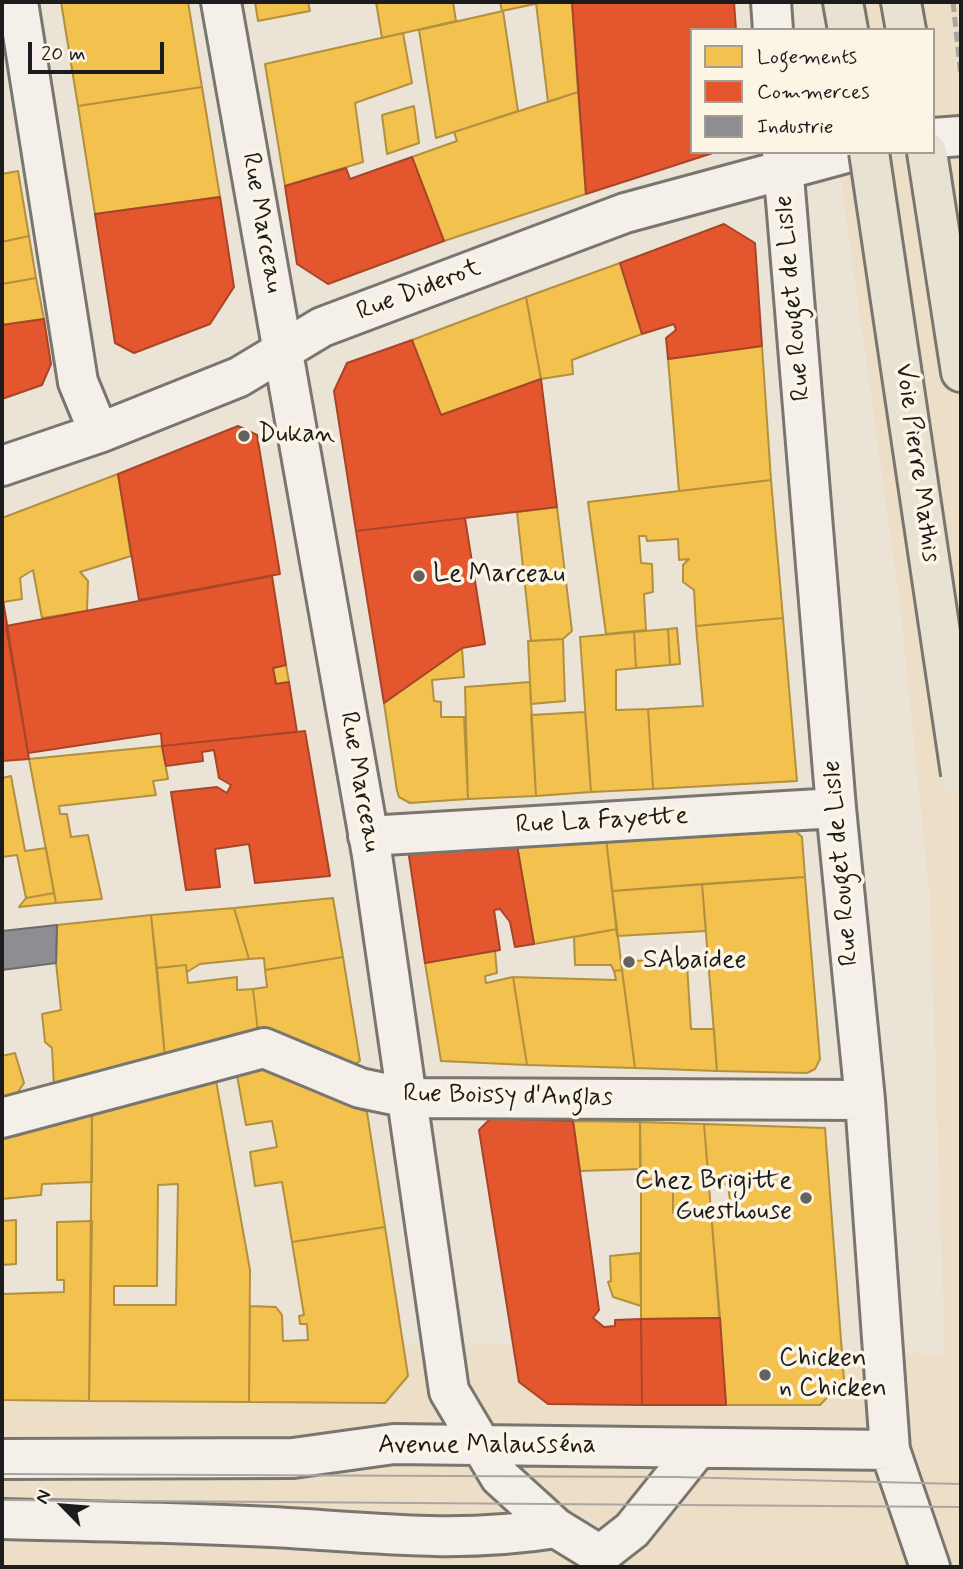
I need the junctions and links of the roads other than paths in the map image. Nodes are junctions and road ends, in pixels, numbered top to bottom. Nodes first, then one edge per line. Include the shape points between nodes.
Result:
1 (18, 2) edge
2 (221, 2) edge
3 (771, 2) edge
4 (843, 2) edge
5 (901, 2) edge
6 (773, 28) edge
7 (848, 28) edge
8 (906, 28) edge
9 (940, 141) edge
10 (835, 154) edge
11 (869, 154) edge
12 (782, 161) edge
13 (283, 350) junction
14 (961, 372) edge
15 (99, 433) junction
16 (2, 466) edge
17 (961, 774) edge
18 (836, 808) junction
19 (368, 836) junction
20 (408, 1098) junction
21 (865, 1100) junction
22 (2, 1118) edge
23 (478, 1444) junction
24 (697, 1449) junction
25 (890, 1450) junction
26 (2, 1459) edge
27 (2, 1519) edge
28 (556, 1528) junction
29 (602, 1561) edge
30 (930, 1567) edge

1 - 15 street via 78,382
2 - 13 street, Rue Marceau
3 - 6 street
4 - 7 highway
5 - 8 highway
9 - 14 highway
10 - 12 street, Rue Diderot
11 - 17 highway, Voie Pierre Mathis, bridge
12 - 13 street, Rue Diderot via 625,213 323,327
12 - 18 street, Rue Rouget de Lisle
13 - 15 street, Rue Diderot via 239,377
13 - 19 street, Rue Marceau
15 - 16 street, Rue Diderot
18 - 19 street, Rue La Fayette
18 - 21 street, Rue Rouget de Lisle
19 - 20 street, Rue Marceau
20 - 21 street, Rue Boissy d'Anglas
20 - 22 street, Rue Boissy d'Anglas via 360,1088 264,1048
20 - 23 street, Rue Marceau via 449,1391
21 - 25 street, Rue Rouget de Lisle
23 - 24 street, Avenue Malausséna
23 - 26 street, Avenue Malausséna via 394,1444 293,1458
23 - 28 street, Rue Marceau via 500,1477
24 - 25 street, Avenue Malausséna
24 - 29 street
25 - 30 street, Rue Rouget de Lisle
27 - 28 street via 305,1529 396,1537 500,1537
28 - 29 street

